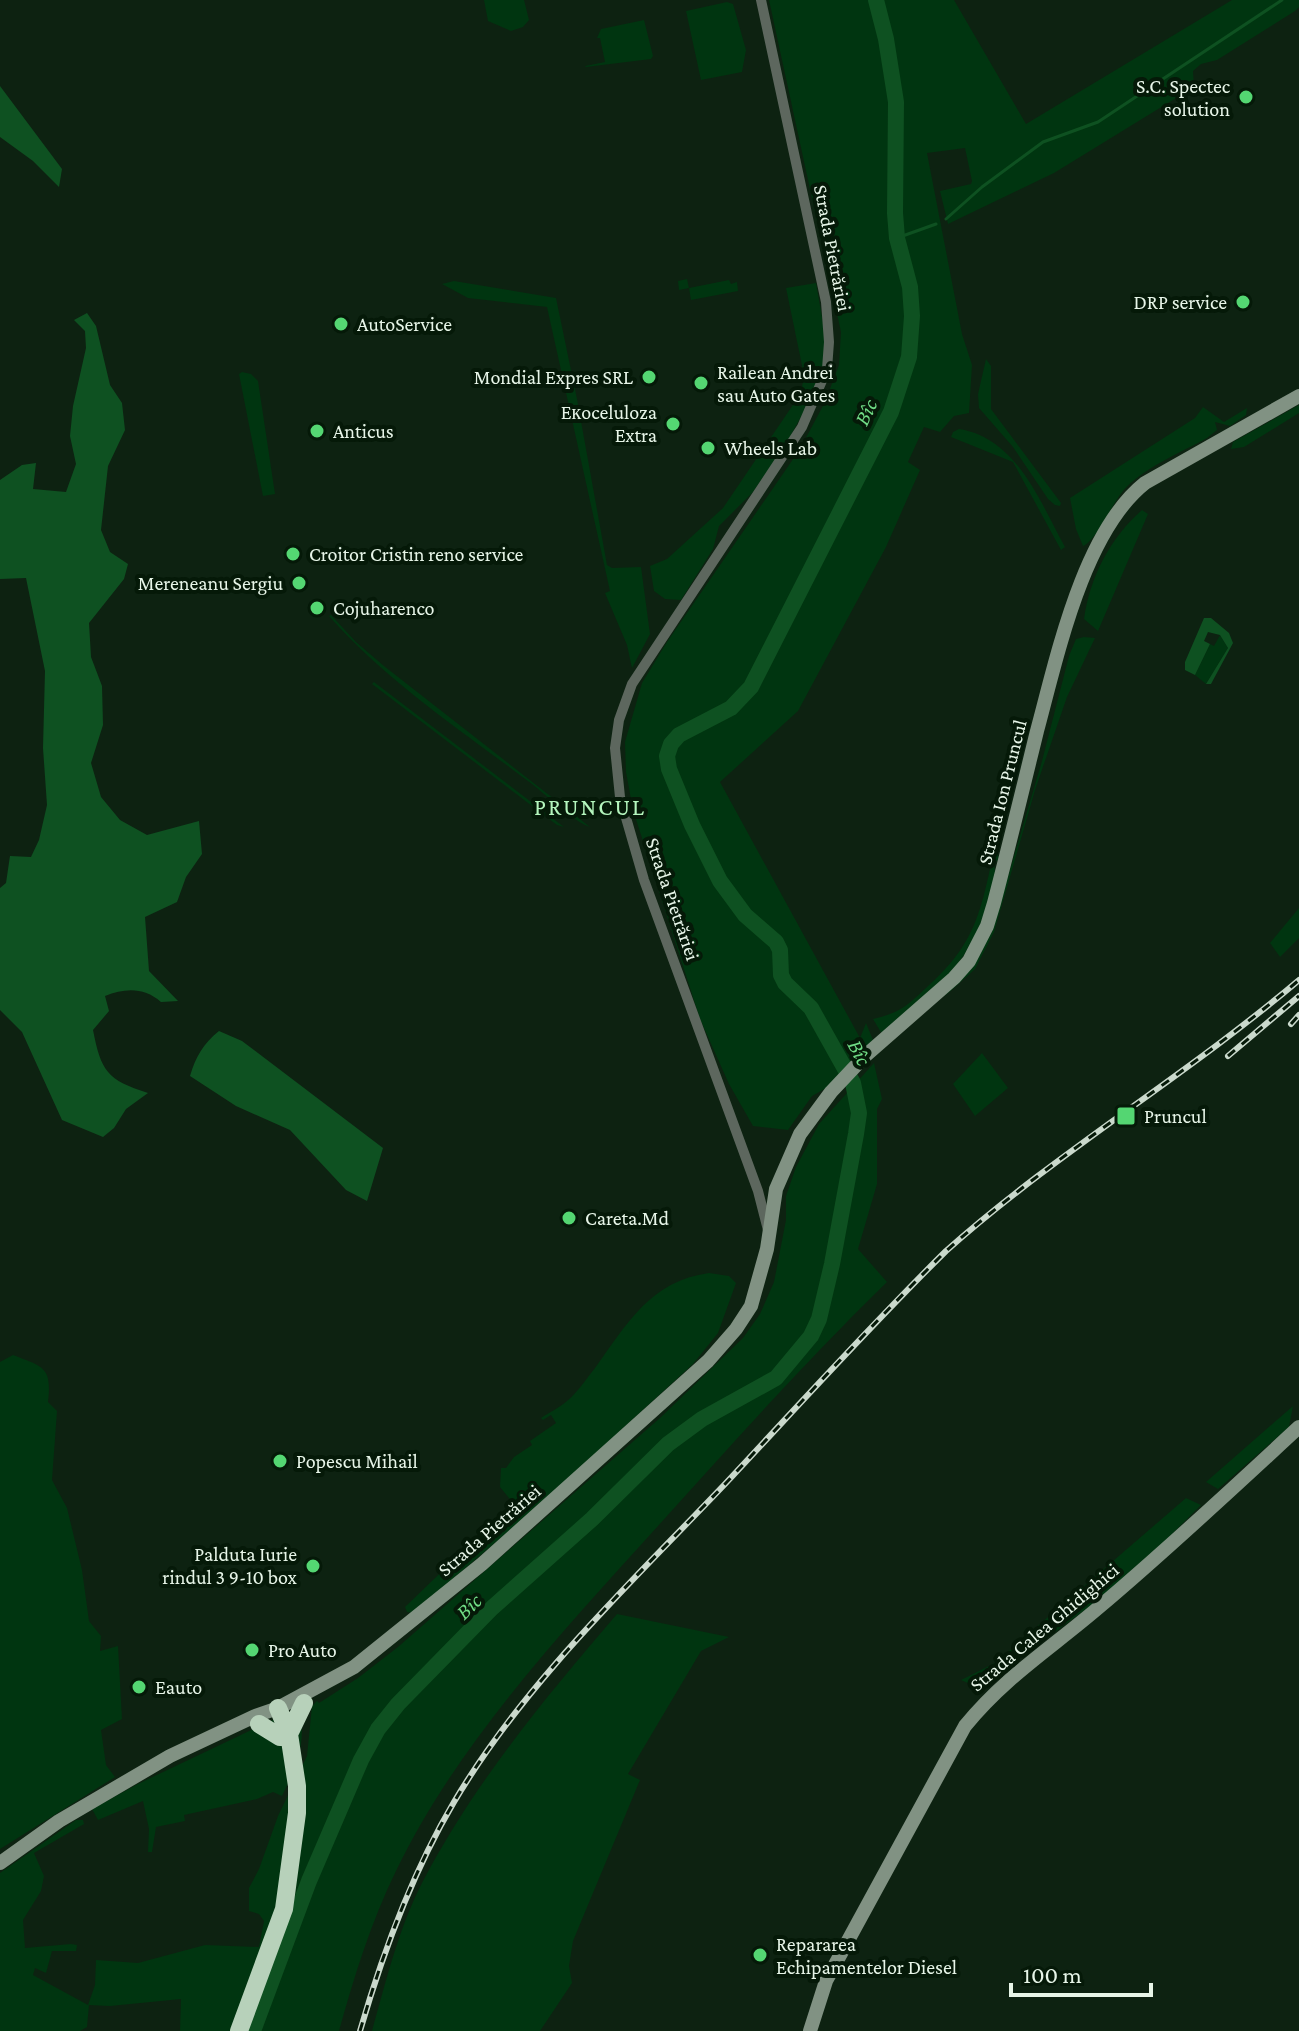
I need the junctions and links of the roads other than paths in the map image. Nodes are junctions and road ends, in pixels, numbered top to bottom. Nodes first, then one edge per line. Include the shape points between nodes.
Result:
1 (761, 0) edge
2 (1299, 396) edge
3 (768, 1232) junction
4 (1299, 1427) edge
5 (416, 1619) junction
6 (304, 1703) junction
7 (272, 1715) junction
8 (284, 1736) junction
9 (0, 1863) edge
10 (239, 2031) edge
11 (810, 2031) edge

1 - 3 street, Strada Pietrăriei via 826,302 827,369 802,427 632,684 619,720 615,771 644,880 758,1191
2 - 3 street, Strada Ion Pruncul via 1145,483 1114,517 1061,640 980,942 954,978 831,1092 800,1134 776,1189
3 - 5 street, Strada Pietrăriei via 751,1306 708,1361
4 - 11 street, Strada Calea Ghidighici via 1144,1569 1012,1675 972,1717 826,1981
5 - 6 street, Strada Pietrăriei via 357,1675
5 - 7 street, Strada Pietrăriei via 354,1667
6 - 7 street, Strada Pietrăriei
6 - 8 highway
7 - 8 highway
7 - 9 street, Strada Pietrăriei via 137,1777 59,1821
8 - 10 highway via 297,1786 284,1909

